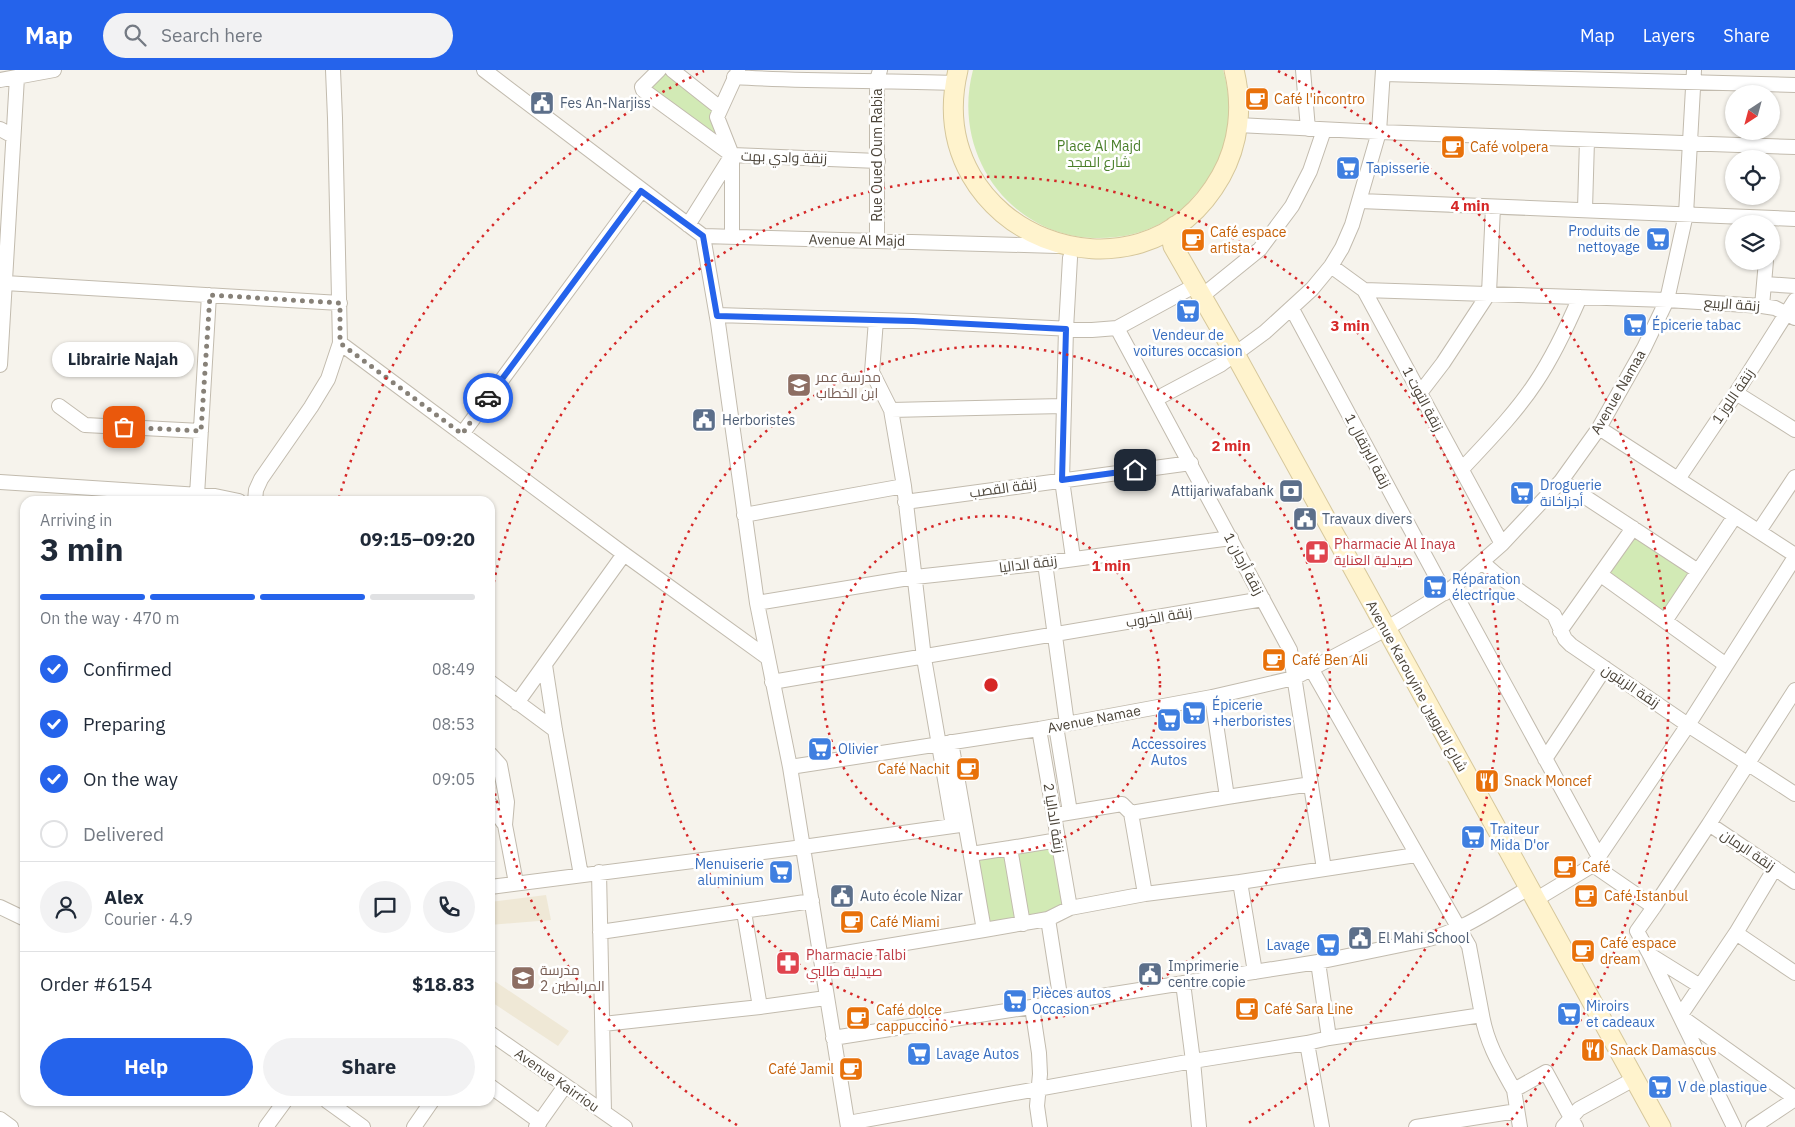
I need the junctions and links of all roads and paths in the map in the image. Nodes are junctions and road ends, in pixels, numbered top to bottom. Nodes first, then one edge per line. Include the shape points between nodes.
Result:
1 (54, 70) edge
2 (333, 70) edge
3 (484, 70) edge
4 (672, 70) edge
5 (1234, 70) edge
6 (1303, 70) edge
7 (655, 71) edge
8 (1383, 72) edge
9 (736, 74) edge
10 (791, 75) edge
11 (878, 75) edge
12 (1693, 76) edge
13 (17, 77) junction
14 (956, 77) edge
15 (0, 80) edge
16 (1795, 85) edge
17 (718, 113) junction
18 (1238, 125) junction
19 (0, 129) edge
20 (1308, 129) junction
21 (1324, 130) junction
22 (1379, 132) junction
23 (14, 136) junction
24 (1587, 140) junction
25 (1691, 143) junction
26 (1795, 147) edge
27 (732, 155) junction
28 (878, 161) junction
29 (5, 189) edge
30 (641, 191) junction
31 (1360, 201) junction
32 (1493, 207) junction
33 (1585, 210) junction
34 (1686, 214) junction
35 (1725, 217) edge
36 (1795, 219) edge
37 (1780, 220) edge
38 (688, 225) junction
39 (1175, 226) junction
40 (4, 236) edge
41 (703, 236) junction
42 (732, 237) junction
43 (1153, 237) junction
44 (878, 240) junction
45 (1173, 246) junction
46 (1071, 252) junction
47 (1331, 266) junction
48 (1766, 270) edge
49 (4, 279) edge
50 (1765, 284) junction
51 (1795, 286) edge
52 (1364, 290) junction
53 (1199, 291) junction
54 (1489, 293) junction
55 (210, 295) junction
56 (1580, 297) junction
57 (1667, 300) junction
58 (1795, 300) edge
59 (340, 303) junction
60 (1762, 306) junction
61 (1292, 309) junction
62 (1791, 315) edge
63 (717, 316) junction
64 (876, 320) junction
65 (1117, 328) junction
66 (1066, 329) junction
67 (340, 343) junction
68 (1235, 354) junction
69 (0, 365) edge
70 (1420, 393) junction
71 (1736, 393) junction
72 (1156, 399) junction
73 (59, 406) dead end
74 (1064, 406) junction
75 (891, 410) junction
76 (1599, 428) junction
77 (1795, 430) edge
78 (201, 431) junction
79 (462, 434) junction
80 (1190, 463) junction
81 (1462, 469) junction
82 (1795, 477) edge
83 (1678, 479) junction
84 (1062, 480) junction
85 (1561, 481) junction
86 (0, 482) edge
87 (904, 486) junction
88 (197, 495) junction
89 (202, 496) edge
90 (255, 496) edge
91 (905, 502) junction
92 (744, 515) junction
93 (1735, 516) junction
94 (1633, 528) junction
95 (1758, 532) junction
96 (1231, 538) junction
97 (1502, 544) junction
98 (624, 554) junction
99 (1795, 556) edge
100 (1073, 558) junction
101 (1482, 562) junction
102 (1045, 563) junction
103 (1698, 571) junction
104 (1601, 575) junction
105 (915, 577) junction
106 (1448, 591) junction
107 (1263, 599) junction
108 (757, 603) junction
109 (1665, 622) junction
110 (1386, 629) junction
111 (1560, 631) junction
112 (1055, 634) junction
113 (768, 658) junction
114 (924, 658) junction
115 (1726, 664) junction
116 (545, 665) junction
117 (1605, 668) junction
118 (1312, 670) junction
119 (1294, 678) junction
120 (772, 682) junction
121 (495, 686) edge
122 (1795, 690) edge
123 (1212, 697) junction
124 (517, 703) junction
125 (1062, 725) junction
126 (1688, 725) junction
127 (1039, 729) junction
128 (554, 730) junction
129 (945, 744) junction
130 (1545, 759) junction
131 (495, 760) edge
132 (1749, 764) junction
133 (790, 767) junction
134 (1311, 784) junction
135 (1795, 794) edge
136 (1227, 797) junction
137 (495, 811) edge
138 (1070, 812) junction
139 (1131, 813) junction
140 (1054, 815) junction
141 (1709, 824) junction
142 (505, 825) junction
143 (959, 825) junction
144 (1058, 840) junction
145 (803, 847) junction
146 (1010, 848) junction
147 (971, 854) junction
148 (1416, 855) junction
149 (1596, 861) junction
150 (1775, 868) junction
151 (1324, 869) junction
152 (599, 872) junction
153 (581, 875) junction
154 (1240, 882) junction
155 (1795, 882) edge
156 (516, 883) junction
157 (495, 886) edge
158 (1145, 894) junction
159 (1532, 894) junction
160 (812, 901) junction
161 (0, 907) edge
162 (1654, 907) junction
163 (1070, 908) junction
164 (744, 912) junction
165 (20, 917) edge
166 (1048, 919) junction
167 (1023, 924) junction
168 (1459, 929) junction
169 (984, 930) junction
170 (600, 932) junction
171 (1736, 933) junction
172 (1650, 955) junction
173 (821, 958) junction
174 (1318, 962) junction
175 (1255, 972) junction
176 (1795, 973) edge
177 (1183, 983) junction
178 (1700, 986) junction
179 (826, 998) junction
180 (1061, 1002) junction
181 (760, 1007) junction
182 (1032, 1007) junction
183 (1482, 1015) junction
184 (1680, 1016) junction
185 (603, 1024) junction
186 (495, 1036) edge
187 (833, 1038) junction
188 (1329, 1038) junction
189 (1306, 1043) junction
190 (1193, 1061) junction
191 (1634, 1079) junction
192 (565, 1086) junction
193 (1038, 1089) junction
194 (495, 1090) edge
195 (1514, 1090) junction
196 (1795, 1098) edge
197 (279, 1106) edge
198 (334, 1106) edge
199 (429, 1106) edge
200 (1517, 1111) junction
201 (604, 1112) junction
202 (0, 1119) edge
203 (538, 1124) edge
204 (1570, 1124) edge
205 (848, 1125) edge
206 (11, 1127) edge
207 (266, 1127) edge
208 (363, 1127) edge
209 (414, 1127) edge
210 (625, 1127) edge
211 (1040, 1127) edge
212 (1200, 1127) edge
213 (1322, 1127) edge
214 (1416, 1127) edge
215 (1520, 1127) edge
216 (1661, 1127) edge
217 (1734, 1127) edge
218 (1753, 1127) edge

1 - 13 street
2 - 59 street
3 - 30 street
4 - 17 street
5 - 18 street via 1239,98
6 - 20 street
7 - 27 street, زنقة وادي بهت via 642,90
8 - 12 street
8 - 22 street
9 - 10 street
9 - 17 street
10 - 11 street
11 - 14 street
11 - 28 street, Rue Oued Oum Rabia
12 - 16 street
12 - 25 street, Avenue Namaa
13 - 15 street
13 - 23 street
14 - 46 street via 953,115 957,137 964,160 978,186 993,205 1018,226
17 - 27 street
18 - 20 street
18 - 39 street via 1230,157 1215,186 1200,205
19 - 23 street
20 - 21 street
21 - 22 street
21 - 53 street via 1310,171 1292,206 1260,249
22 - 24 street
22 - 31 street
23 - 29 street
24 - 25 street
24 - 33 street
25 - 26 street
25 - 34 street, Avenue Namaa
27 - 28 street, زنقة وادي بهت
27 - 38 street
27 - 42 street
28 - 44 street, Rue Oued Oum Rabia
29 - 40 street
30 - 38 street
30 - 79 street
31 - 32 street
31 - 47 street via 1342,248
32 - 33 street
32 - 54 street
33 - 34 street
34 - 35 street
34 - 57 street, Avenue Namaa
36 - 37 street
38 - 41 street
39 - 43 street
39 - 45 street
40 - 49 street
41 - 42 street, Avenue Al Majd
41 - 63 street
42 - 44 street, Avenue Al Majd
43 - 45 street
43 - 46 street via 1119,247
44 - 46 street, Avenue Al Majd via 1010,244
45 - 53 street, Avenue Karouyine شارع القرويين
46 - 66 street
47 - 52 street, زنقة التوت 1
47 - 61 street
48 - 50 street
49 - 55 street
49 - 69 street
50 - 51 street
50 - 60 street
52 - 54 street, زنقة الربيع
52 - 70 street, زنقة التوت 1
53 - 65 street
53 - 68 street, Avenue Karouyine شارع القرويين
54 - 56 street, زنقة الربيع
54 - 70 street
55 - 59 street
55 - 78 street
56 - 57 street, زنقة الربيع
56 - 81 street via 1561,341 1535,384 1499,430
57 - 60 street, زنقة الربيع
57 - 76 street, Avenue Namaa
58 - 62 street, زنقة اللوز 1
59 - 67 street
60 - 62 street, زنقة الربيع
61 - 68 street
61 - 106 street, زنقة البرتقال 1
62 - 71 street, زنقة اللوز 1
63 - 64 street
63 - 92 street
64 - 66 street
64 - 75 street via 872,372
65 - 66 street
65 - 72 street, زنقة أرجان 1
66 - 74 street
67 - 79 street
67 - 90 street via 328,379 261,479
68 - 72 street
68 - 110 street, Avenue Karouyine شارع القرويين
70 - 81 street, زنقة التوت 1
71 - 77 street
71 - 83 street, زنقة اللوز 1
72 - 80 street, زنقة أرجان 1
73 - 78 street via 86,426
74 - 75 street
74 - 84 street
75 - 87 street
76 - 83 street
76 - 85 street, Avenue Namaa
78 - 88 street
79 - 98 street
80 - 84 street, زنقة القصب
80 - 96 street, زنقة أرجان 1
81 - 97 street, زنقة التوت 1
82 - 95 street
83 - 93 street
84 - 91 street, زنقة القصب
84 - 100 street
85 - 94 street
85 - 97 street, Avenue Namaa
86 - 88 street
87 - 91 street
87 - 92 street
88 - 89 street
91 - 105 street
92 - 108 street
93 - 95 street
93 - 103 street
94 - 103 street
94 - 104 street
95 - 99 street
96 - 100 street, زنقة الداليا
96 - 107 street, زنقة أرجان 1
97 - 101 street, Avenue Namaa
98 - 113 street
98 - 116 street
99 - 115 street
100 - 102 street, زنقة الداليا
101 - 106 street, Avenue Namaa
101 - 111 street, زنقة الزيتون via 1554,615
102 - 105 street, زنقة الداليا
102 - 112 street, زنقة الداليا 2
103 - 109 street
104 - 109 street
104 - 111 street
105 - 108 street, زنقة الداليا
105 - 114 street
106 - 110 street, Avenue Namaa
106 - 130 street, زنقة البرتقال 1
107 - 112 street, زنقة الخروب
107 - 119 street, زنقة أرجان 1 via 1290,650
108 - 113 street
109 - 115 street
110 - 118 street, Avenue Namae
110 - 159 street, Avenue Karouyine شارع القرويين
111 - 117 street, زنقة الزيتون via 1572,645
112 - 114 street, زنقة الخروب
112 - 125 street, زنقة الداليا 2
113 - 120 street
114 - 120 street, زنقة الخروب
114 - 129 street
115 - 126 street
116 - 124 street
116 - 128 street
117 - 126 street, زنقة الزيتون
117 - 130 street
118 - 119 street, Avenue Namae
118 - 148 street
119 - 123 street, Avenue Namae
119 - 134 street, زنقة أرجان 1
120 - 133 street
121 - 124 street
122 - 132 street
123 - 125 street, Avenue Namae
123 - 136 street
124 - 128 street
125 - 127 street, Avenue Namae
125 - 138 street, زنقة الداليا 2
126 - 132 street, زنقة الزيتون
126 - 149 street
127 - 129 street, Avenue Namae
127 - 140 street, زنقة الداليا 2
128 - 153 street
129 - 133 street, Avenue Namae
129 - 143 street
130 - 149 street, زنقة البرتقال 1
131 - 142 street via 500,765 507,802
132 - 135 street, زنقة الزيتون
132 - 141 street
133 - 145 street
134 - 136 street
134 - 151 street, زنقة أرجان 1
136 - 139 street
137 - 142 street
138 - 139 street via 1122,804
138 - 140 street
139 - 158 street
140 - 144 street, زنقة الداليا 2
141 - 150 street, زنقة الرمان
141 - 162 street, زنقة الرمان
142 - 156 street
143 - 145 street
143 - 147 street
144 - 146 street
144 - 163 street, زنقة الداليا 2
145 - 152 street
145 - 160 street
146 - 147 street
146 - 167 street
147 - 169 street
148 - 151 street
148 - 168 street
149 - 159 street
149 - 162 street
150 - 155 street, زنقة الرمان
150 - 171 street
151 - 154 street
152 - 153 street
152 - 170 street
153 - 156 street
154 - 158 street
154 - 175 street
156 - 157 street
158 - 163 street
159 - 168 street
159 - 191 street, Avenue Karouyine شارع القرويين
160 - 164 street
160 - 173 street
161 - 165 street
162 - 172 street, زنقة الرمان via 1637,931
163 - 166 street
164 - 170 street
164 - 181 street
166 - 167 street
166 - 180 street
167 - 169 street
168 - 174 street via 1425,940
168 - 183 street via 1469,946
169 - 173 street
170 - 185 street
171 - 176 street
171 - 178 street
172 - 178 street
172 - 184 street
173 - 179 street
174 - 175 street
174 - 188 street
175 - 177 street
177 - 180 street
177 - 190 street
178 - 184 street
179 - 181 street
179 - 187 street
180 - 182 street
181 - 185 street
182 - 187 street
182 - 193 street via 1039,1053
183 - 188 street
183 - 195 street via 1490,1048
184 - 196 street
184 - 217 street
185 - 201 street
186 - 192 street, Avenue Kairriou
187 - 205 street
188 - 189 street
189 - 190 street
189 - 213 street
190 - 193 street
190 - 212 street
191 - 204 street via 1579,1109
191 - 216 street, Avenue Karouyine شارع القرويين
192 - 201 street, Avenue Kairriou
192 - 203 street
193 - 205 street
193 - 211 street
194 - 203 street
195 - 200 street
195 - 204 street via 1546,1072
196 - 218 street
197 - 207 street
198 - 208 street
199 - 209 street
200 - 214 street
200 - 215 street
201 - 210 street, Avenue Kairriou
202 - 206 street

